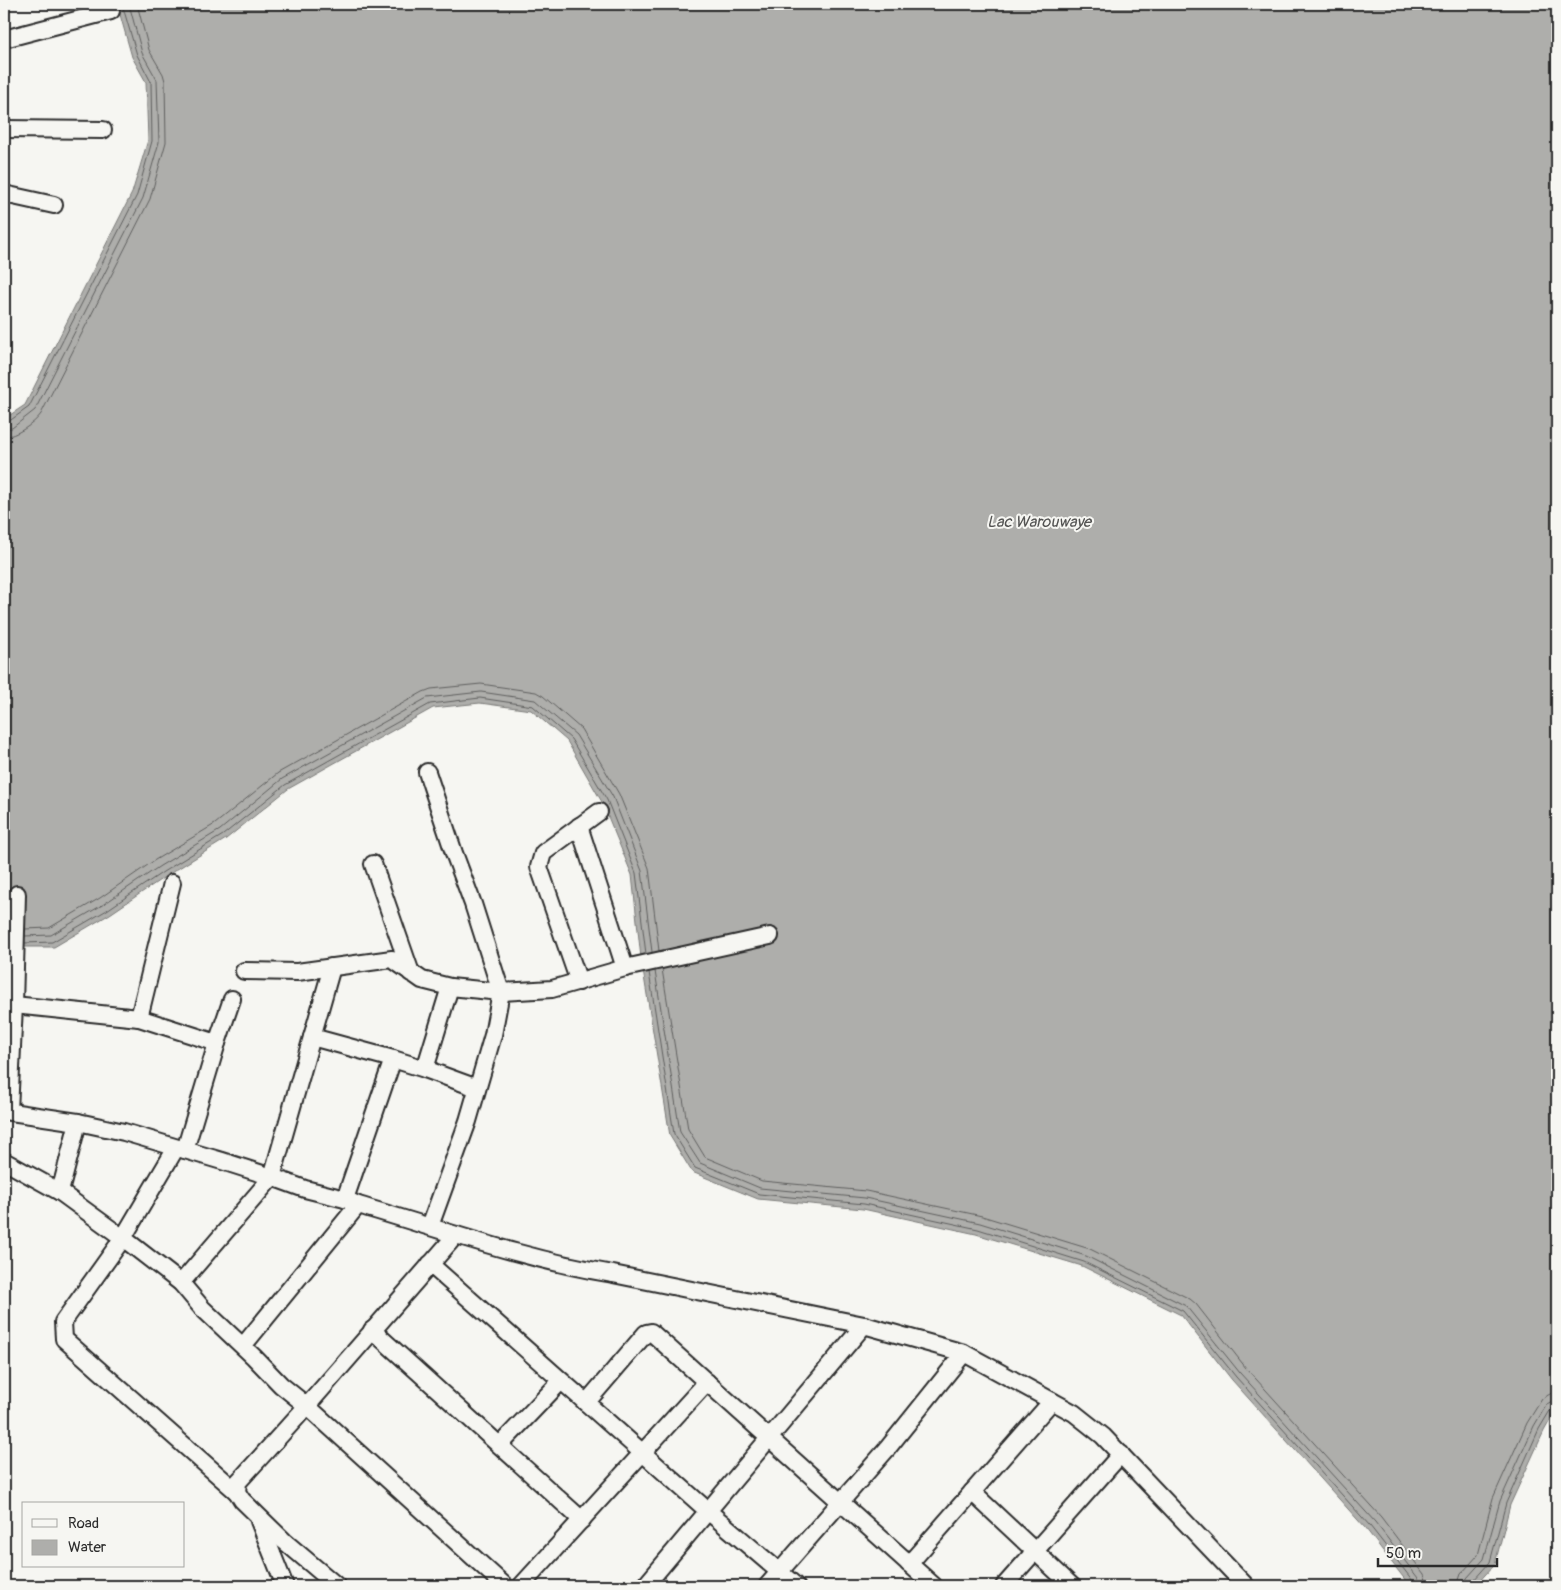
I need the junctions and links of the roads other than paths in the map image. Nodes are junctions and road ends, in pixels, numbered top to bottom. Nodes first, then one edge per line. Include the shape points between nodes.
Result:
1 (110, 11) dead end
2 (4, 39) edge
3 (4, 129) edge
4 (103, 130) dead end
5 (4, 194) edge
6 (54, 205) dead end
7 (427, 772) dead end
8 (599, 812) dead end
9 (579, 826) junction
10 (373, 864) dead end
11 (172, 883) dead end
12 (17, 894) dead end
13 (770, 936) dead end
14 (332, 967) junction
15 (626, 968) junction
16 (244, 971) dead end
17 (411, 973) junction
18 (579, 982) junction
19 (450, 987) junction
20 (501, 992) junction
21 (232, 999) dead end
22 (14, 1004) junction
23 (139, 1018) junction
24 (312, 1037) junction
25 (217, 1043) junction
26 (393, 1059) junction
27 (425, 1069) junction
28 (478, 1088) junction
29 (6, 1111) edge
30 (78, 1122) junction
31 (180, 1149) junction
32 (4, 1161) edge
33 (272, 1177) junction
34 (60, 1192) junction
35 (352, 1202) junction
36 (430, 1226) junction
37 (456, 1235) junction
38 (123, 1238) junction
39 (430, 1264) junction
40 (181, 1284) junction
41 (864, 1325) junction
42 (372, 1330) junction
43 (243, 1346) junction
44 (964, 1352) junction
45 (561, 1381) junction
46 (707, 1382) junction
47 (1052, 1401) junction
48 (586, 1403) junction
49 (307, 1406) junction
50 (770, 1438) junction
51 (500, 1445) junction
52 (642, 1453) junction
53 (1121, 1454) junction
54 (237, 1492) junction
55 (972, 1492) junction
56 (840, 1502) junction
57 (708, 1511) junction
58 (257, 1515) junction
59 (582, 1520) junction
60 (1034, 1552) junction
61 (909, 1564) junction
62 (780, 1572) junction
63 (653, 1584) edge
64 (285, 1586) edge
65 (337, 1586) edge
66 (505, 1586) edge
67 (521, 1586) edge
68 (768, 1586) edge
69 (796, 1586) edge
70 (934, 1586) edge
71 (1004, 1586) edge
72 (1072, 1586) edge
73 (1246, 1586) edge

1 - 2 street
3 - 4 street
5 - 6 street
7 - 20 street
8 - 9 street
9 - 15 street
9 - 18 street via 543,853 539,867
10 - 17 street
11 - 23 street
12 - 22 street
13 - 15 street
14 - 16 street via 297,972
14 - 17 street via 392,959
14 - 24 street
15 - 18 street
17 - 19 street via 422,980
18 - 20 street via 552,989
19 - 20 street
19 - 27 street
20 - 28 street
21 - 25 street
22 - 23 street
22 - 29 street
23 - 25 street
24 - 26 street
24 - 33 street
25 - 31 street
26 - 27 street
26 - 35 street
27 - 28 street
28 - 36 street
29 - 30 street
30 - 31 street
30 - 34 street
31 - 33 street
31 - 38 street
32 - 34 street
33 - 35 street
33 - 40 street
34 - 38 street
35 - 36 street
35 - 43 street
36 - 37 street
37 - 39 street
37 - 41 street via 579,1268
38 - 40 street
38 - 54 street via 62,1322 64,1338
39 - 42 street
39 - 45 street
40 - 43 street
41 - 44 street
41 - 50 street
42 - 49 street
42 - 51 street
43 - 49 street
44 - 47 street
44 - 56 street
45 - 48 street
45 - 51 street
46 - 48 street via 650,1332
46 - 50 street
46 - 52 street
47 - 53 street via 1104,1436
47 - 55 street
48 - 52 street
49 - 54 street via 238,1482
49 - 66 street
50 - 56 street
50 - 57 street
51 - 59 street
52 - 57 street
52 - 59 street
53 - 60 street
53 - 73 street
54 - 58 street
55 - 60 street
55 - 61 street
56 - 61 street
56 - 62 street
57 - 62 street
57 - 63 street
58 - 64 street
58 - 65 street
59 - 67 street
60 - 71 street
60 - 72 street
61 - 70 street
62 - 68 street
62 - 69 street

